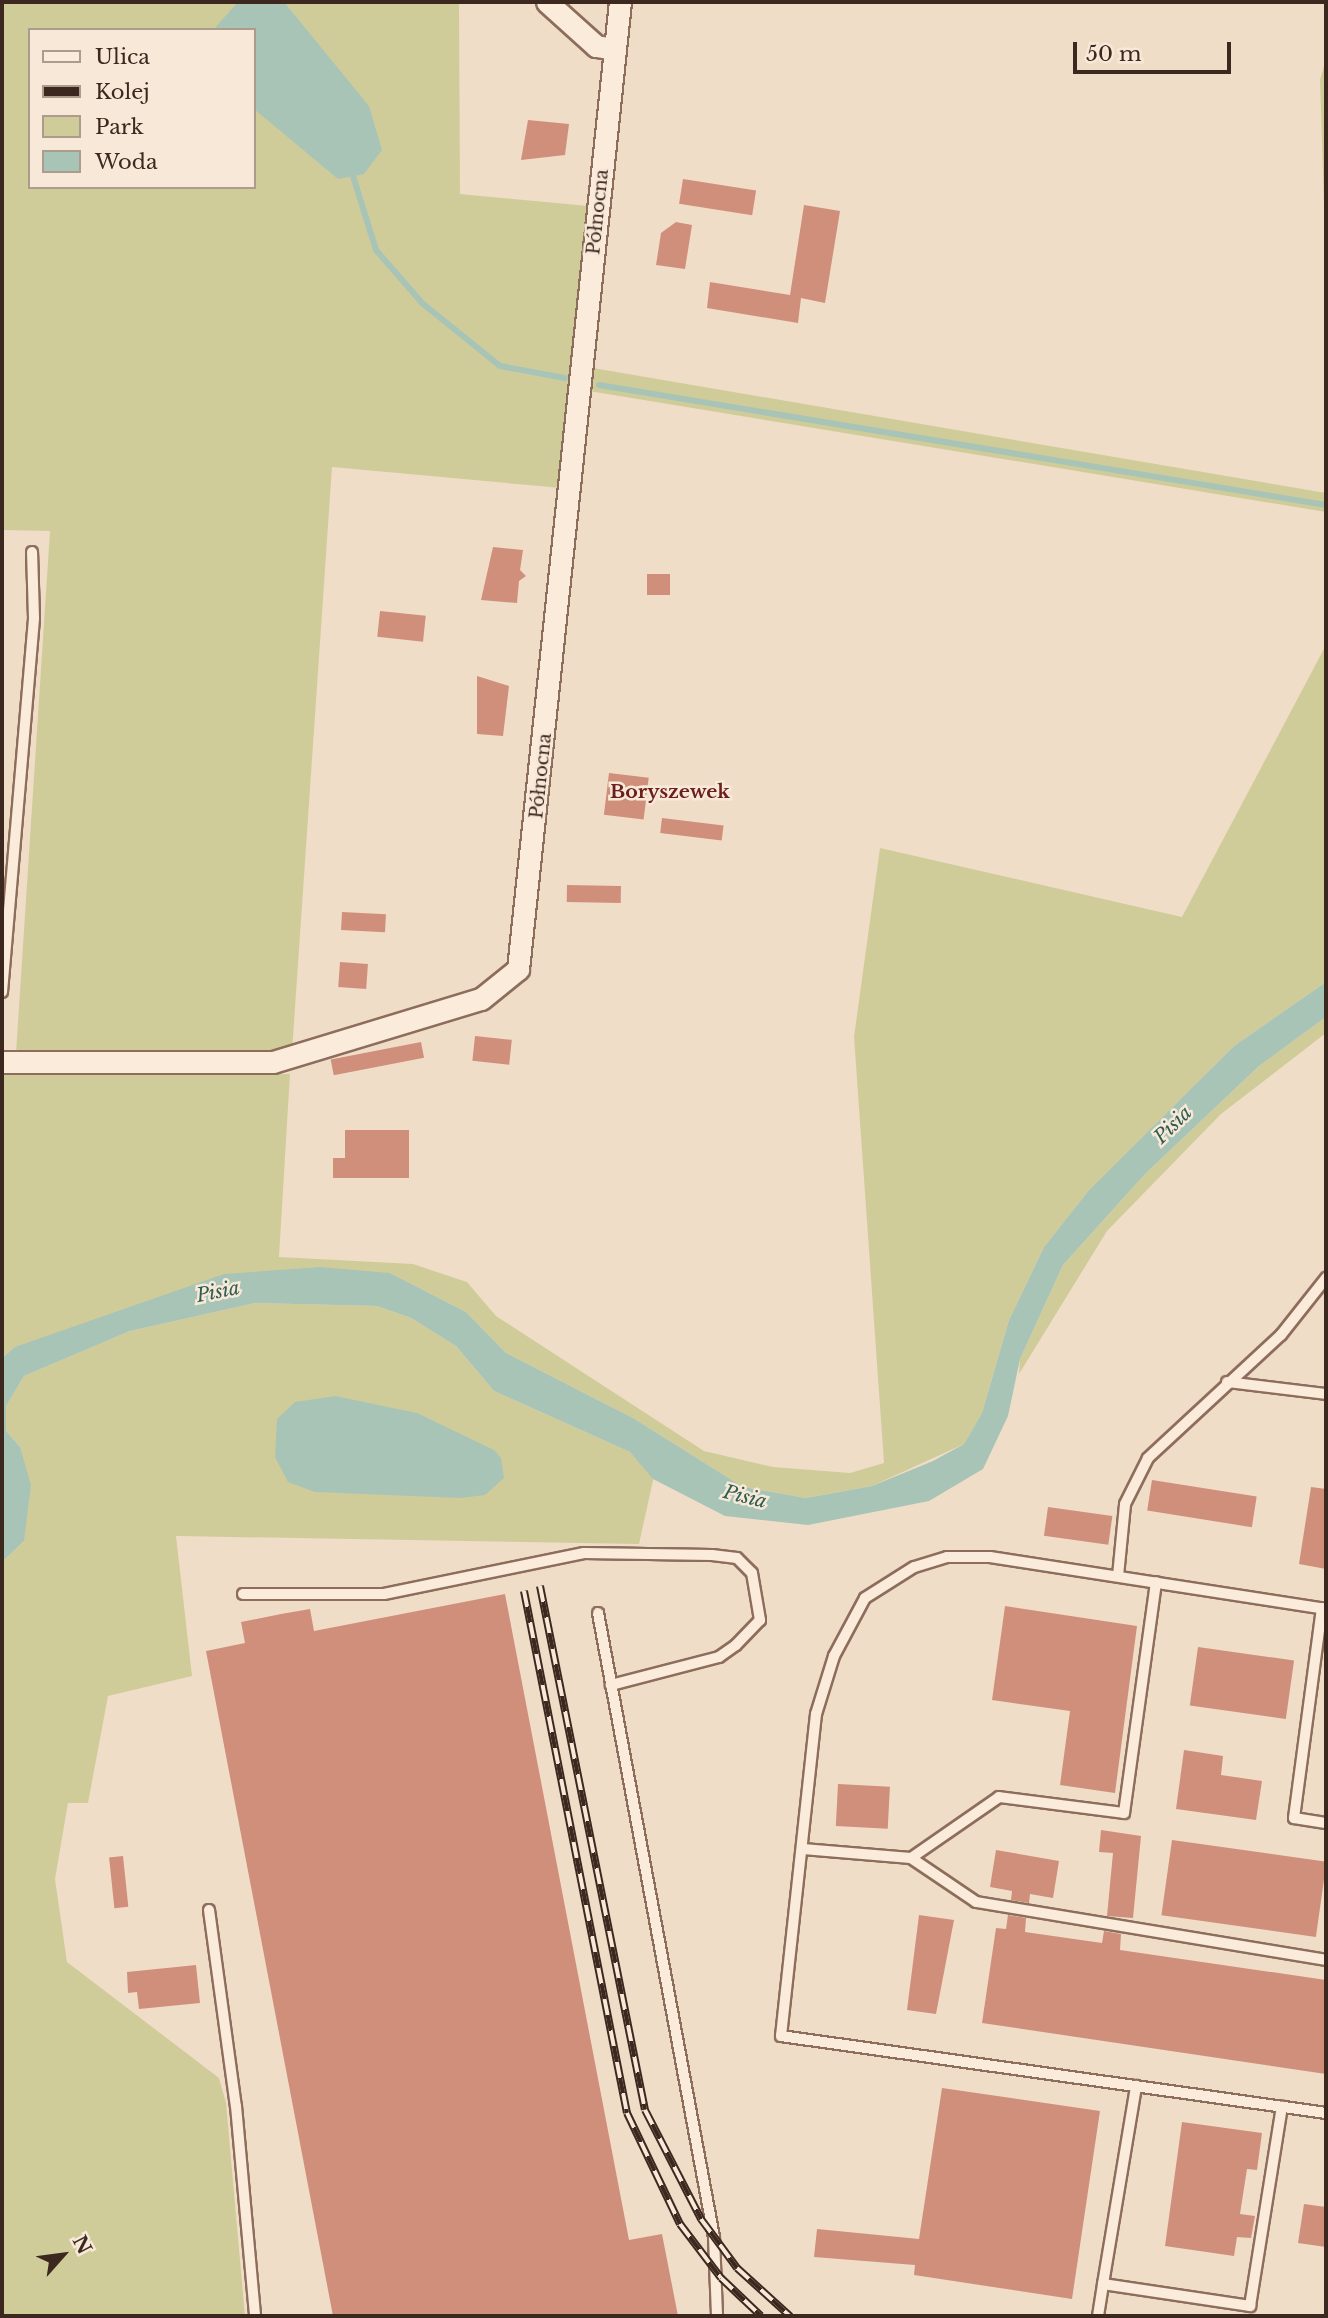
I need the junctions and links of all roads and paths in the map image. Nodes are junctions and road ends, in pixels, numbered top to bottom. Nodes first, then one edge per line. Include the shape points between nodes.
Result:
1 (547, 2) edge
2 (620, 2) edge
3 (614, 49) junction
4 (32, 552) dead end
5 (2, 992) edge
6 (2, 1062) edge
7 (1326, 1278) edge
8 (1227, 1382) junction
9 (1326, 1394) edge
10 (1118, 1576) junction
11 (1156, 1582) junction
12 (243, 1594) dead end
13 (1324, 1608) edge
14 (598, 1613) dead end
15 (611, 1685) junction
16 (1326, 1824) edge
17 (803, 1849) junction
18 (911, 1858) junction
19 (209, 1910) dead end
20 (1326, 1960) edge
21 (1136, 2086) junction
22 (1282, 2107) junction
23 (1326, 2113) edge
24 (1103, 2284) junction
25 (255, 2316) edge
26 (717, 2316) edge
27 (1098, 2316) edge

1 - 3 street via 596,46
2 - 3 street, Północna
3 - 6 street, Północna via 518,969 511,980 481,999 273,1062
4 - 5 lane via 34,618
7 - 8 lane via 1280,1335
8 - 9 lane
8 - 10 lane via 1148,1458 1125,1504
10 - 11 lane
10 - 17 lane via 990,1557 947,1557 914,1567 865,1598 834,1656 816,1714
11 - 13 lane
11 - 18 lane via 1124,1812 999,1797
12 - 15 lane via 384,1594 584,1553 725,1556 737,1558 752,1573 760,1620 736,1645 719,1657
13 - 16 lane via 1294,1818
14 - 15 lane
15 - 26 lane via 714,2237
17 - 18 lane
17 - 21 lane via 782,2036
18 - 20 lane via 976,1902
19 - 25 lane via 236,2106
21 - 22 lane
21 - 24 lane
22 - 23 lane
22 - 24 lane via 1250,2306
24 - 27 lane

